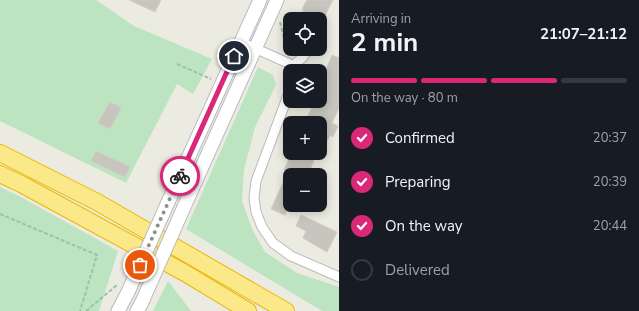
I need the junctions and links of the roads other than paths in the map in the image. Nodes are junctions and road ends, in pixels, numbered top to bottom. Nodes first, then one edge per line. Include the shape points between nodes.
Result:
1 (260, 0) edge
2 (277, 0) edge
3 (241, 42) junction
4 (255, 49) junction
5 (304, 56) edge
6 (284, 64) edge
7 (294, 64) edge
8 (283, 108) edge
9 (0, 153) edge
10 (0, 174) edge
11 (339, 277) edge
12 (140, 306) edge
13 (118, 311) edge
14 (248, 311) edge
15 (286, 311) edge

1 - 3 main road
2 - 4 main road
3 - 4 street
3 - 13 main road, bridge
4 - 6 street
4 - 12 main road, bridge
5 - 7 street
8 - 11 street via 256,181 256,212 262,227 279,247 291,256
9 - 15 highway via 97,202
10 - 14 highway

